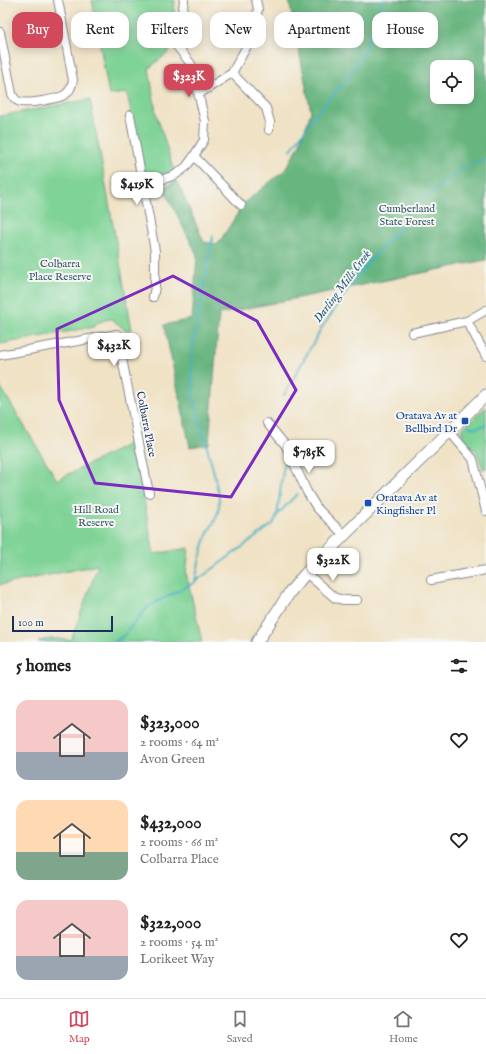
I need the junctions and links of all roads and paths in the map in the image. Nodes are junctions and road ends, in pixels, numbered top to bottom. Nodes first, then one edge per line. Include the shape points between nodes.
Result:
1 (58, 0) edge
2 (184, 0) edge
3 (256, 0) edge
4 (0, 32) edge
5 (232, 74) junction
6 (199, 94) junction
7 (130, 115) dead end
8 (269, 130) dead end
9 (194, 156) junction
10 (144, 186) junction
11 (241, 205) dead end
12 (154, 297) dead end
13 (486, 310) edge
14 (467, 321) junction
15 (412, 333) dead end
16 (0, 355) edge
17 (486, 356) edge
18 (486, 395) edge
19 (267, 423) dead end
20 (449, 431) junction
21 (149, 494) dead end
22 (486, 511) edge
23 (344, 535) junction
24 (486, 570) edge
25 (306, 573) junction
26 (432, 580) dead end
27 (356, 600) dead end
28 (257, 642) edge

1 - 4 street via 73,80 64,96 30,103 17,101 12,94
2 - 6 street via 182,15 171,40 191,64
3 - 5 street via 258,9 253,35
5 - 6 street
5 - 8 street via 266,108 270,122
6 - 9 street via 205,121 204,140
7 - 10 street
9 - 10 street via 186,167 175,175
9 - 11 street
10 - 12 street via 155,251
13 - 14 street
14 - 15 street
14 - 17 street
16 - 21 street, Colbarra Place via 117,334
18 - 20 street
19 - 23 street via 286,446 317,508
20 - 22 street via 473,459
20 - 23 street
23 - 25 street
24 - 26 street
25 - 27 street via 335,598
25 - 28 street via 290,592

